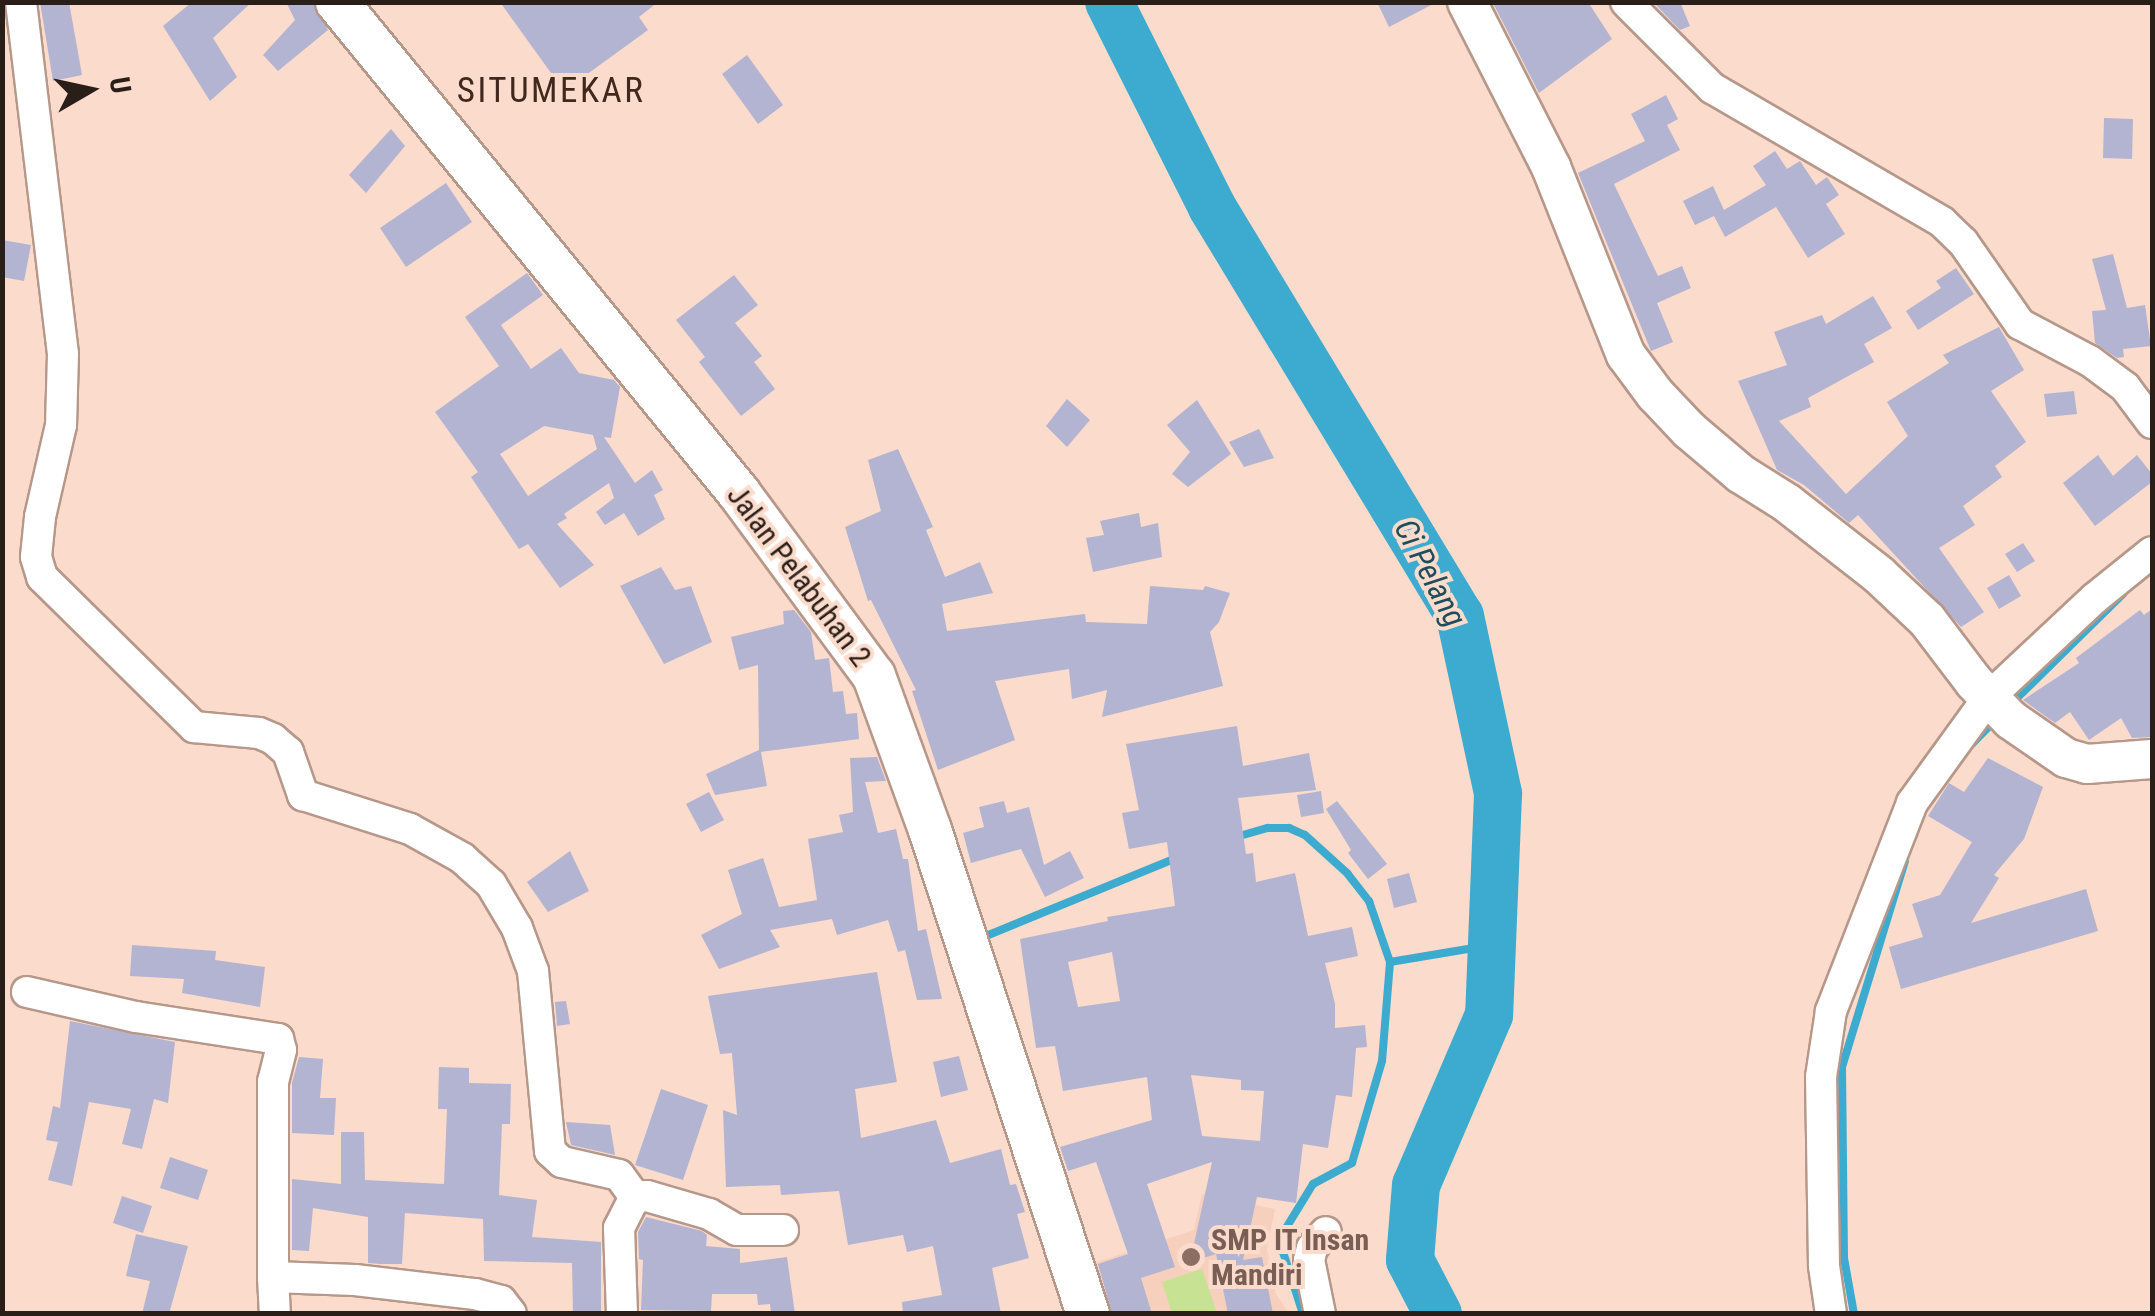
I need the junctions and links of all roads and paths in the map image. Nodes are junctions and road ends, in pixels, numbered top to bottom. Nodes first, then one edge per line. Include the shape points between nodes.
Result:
1 (21, 2) edge
2 (337, 2) edge
3 (1467, 2) edge
4 (1626, 2) edge
5 (2152, 423) edge
6 (2152, 552) edge
7 (1997, 707) junction
8 (2152, 759) edge
9 (27, 992) dead end
10 (635, 1197) junction
11 (783, 1230) dead end
12 (1326, 1232) dead end
13 (273, 1277) junction
14 (276, 1314) edge
15 (511, 1314) edge
16 (622, 1314) edge
17 (1088, 1314) edge
18 (1320, 1314) edge
19 (1831, 1314) edge

1 - 10 street via 64,354 61,424 36,557 42,577 194,726 274,739 288,752 303,795 410,829 462,858 491,884 533,971 550,1151 562,1162 619,1175
2 - 17 main road, Jalan Pelabuhan 2 via 739,493 874,676
3 - 7 street via 1551,168 1626,356 1688,430 1879,575 1927,620
4 - 5 street via 1712,88 1942,222 2020,324 2125,387
6 - 7 street via 2095,598
7 - 8 street via 2076,761
7 - 19 street via 1912,803 1831,1011 1821,1077
9 - 13 street via 278,1039
10 - 11 street via 709,1214 736,1230
10 - 16 street via 619,1228
12 - 18 street via 1309,1260
13 - 14 street
13 - 15 street via 475,1294 501,1301

